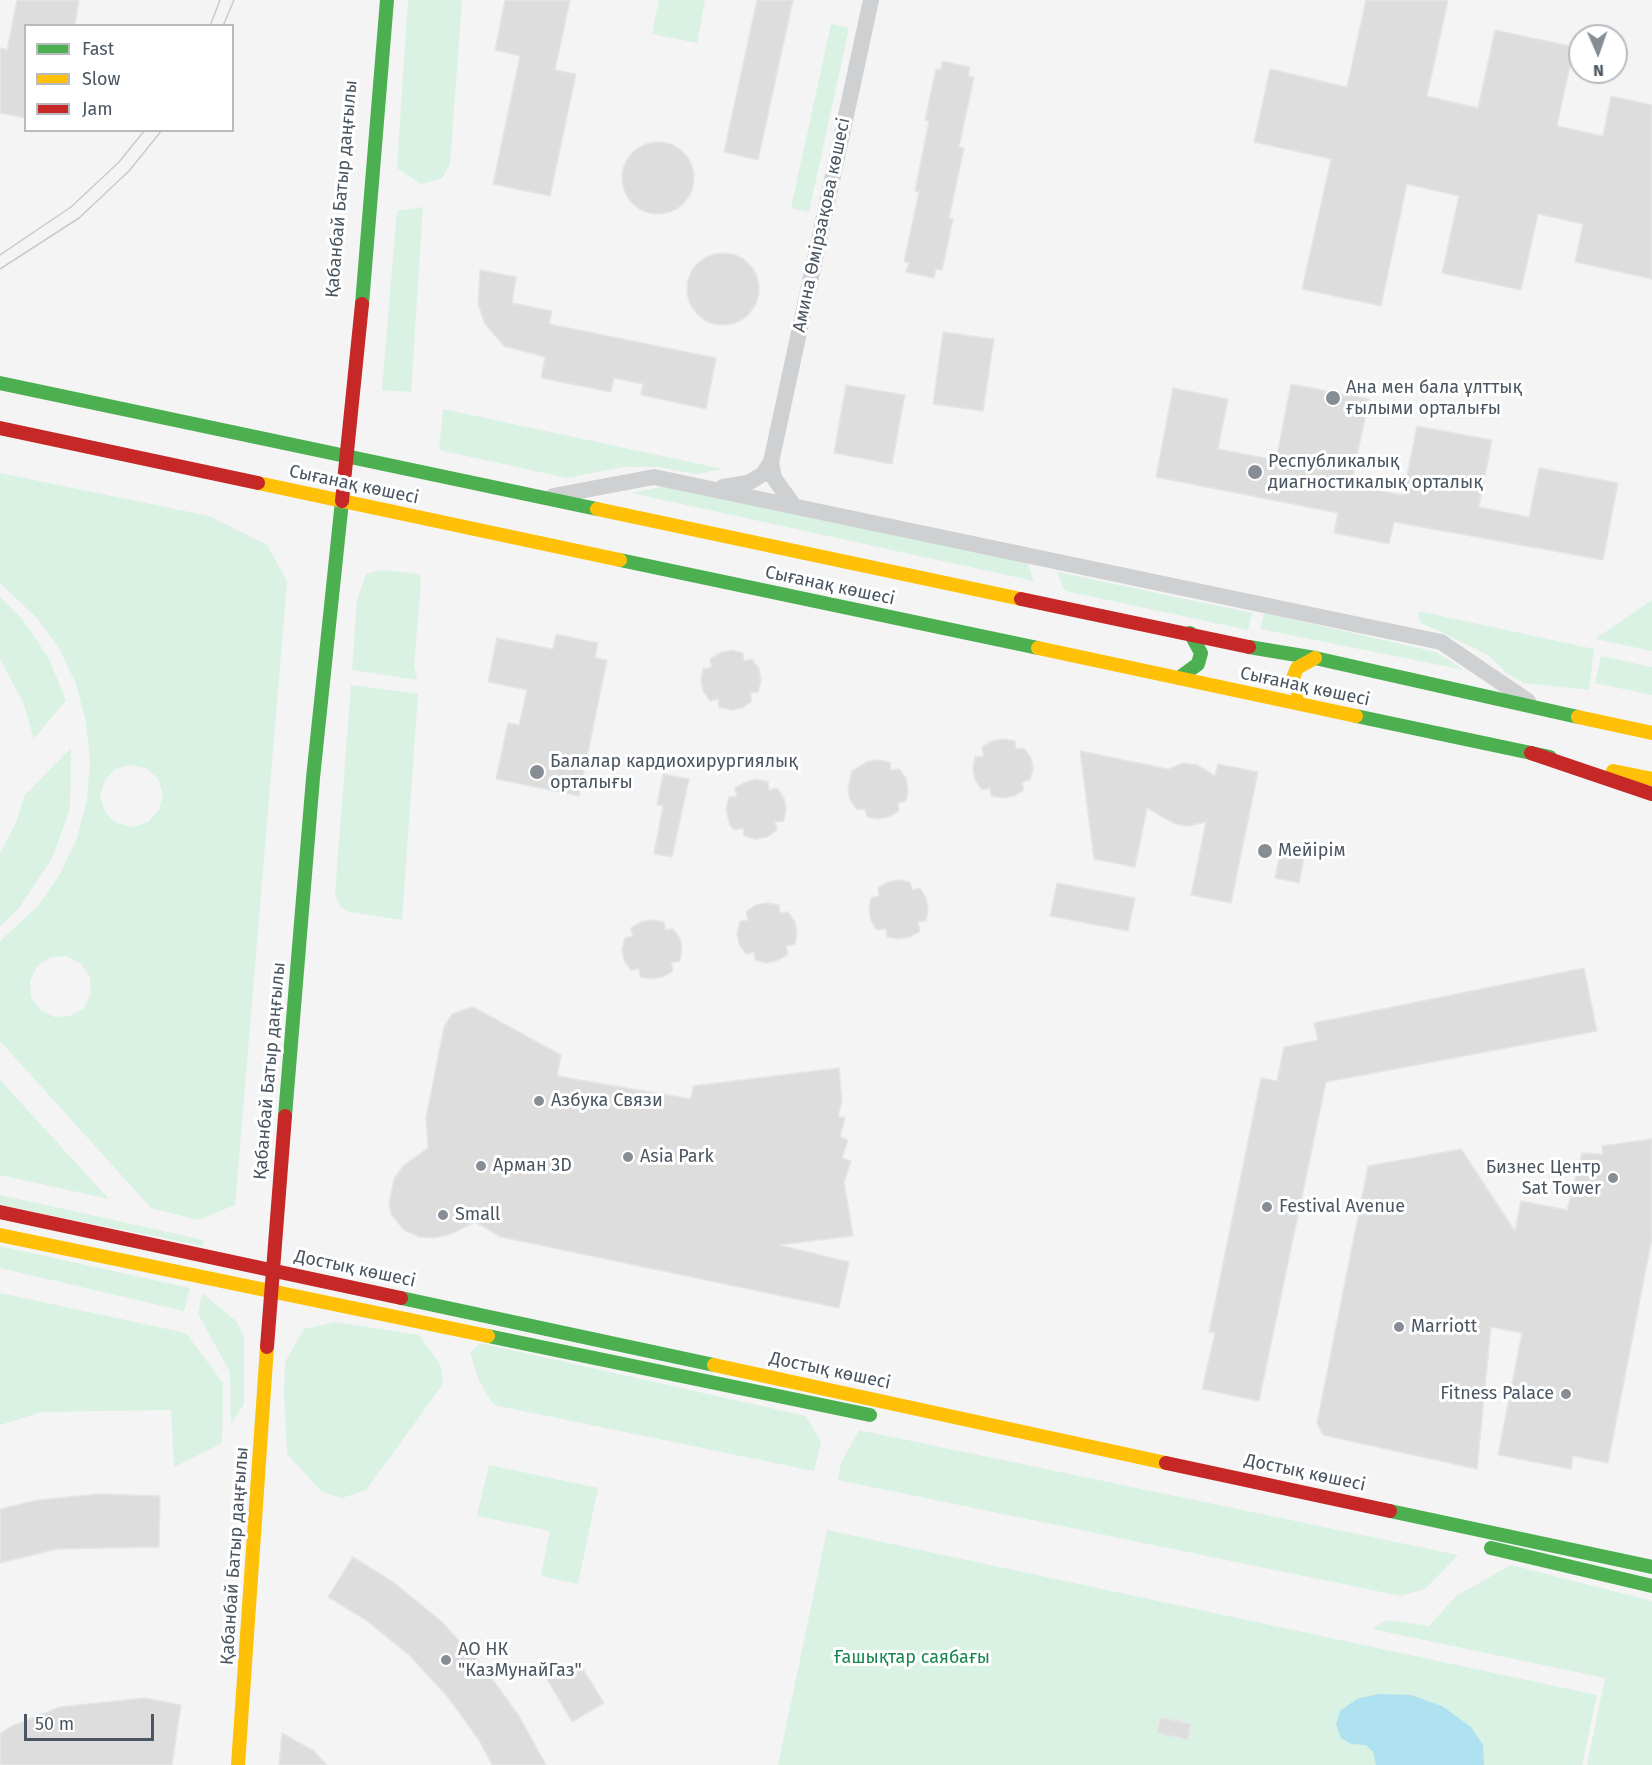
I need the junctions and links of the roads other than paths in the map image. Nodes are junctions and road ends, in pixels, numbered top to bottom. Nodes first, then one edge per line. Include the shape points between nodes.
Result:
1 (374, 0) edge
2 (387, 0) edge
3 (871, 0) edge
4 (355, 381) junction
5 (0, 383) edge
6 (0, 428) edge
7 (772, 456) junction
8 (347, 457) junction
9 (713, 489) junction
10 (544, 498) junction
11 (342, 501) junction
12 (794, 506) junction
13 (1190, 633) junction
14 (1315, 658) junction
15 (1179, 678) junction
16 (1302, 703) junction
17 (1536, 707) junction
18 (1652, 733) edge
19 (1531, 753) junction
20 (1652, 779) edge
21 (1652, 794) edge
22 (0, 1212) edge
23 (0, 1235) edge
24 (272, 1271) junction
25 (270, 1292) junction
26 (888, 1419) dead end
27 (1473, 1544) dead end
28 (1652, 1567) edge
29 (1652, 1586) edge
30 (238, 1765) edge

1 - 4 main road, Қабанбай Батыр даңғылы via 348,332
2 - 4 main road, Қабанбай Батыр даңғылы
3 - 7 street, Амина Өмірзақова көшесі
4 - 8 main road, Қабанбай Батыр даңғылы
5 - 8 main road, Сығанақ көшесі
6 - 11 main road, Сығанақ көшесі
7 - 9 street via 763,474 748,483
7 - 12 street via 774,478
8 - 10 main road, Сығанақ көшесі
8 - 11 main road, Қабанбай Батыр даңғылы
9 - 10 street via 654,477
9 - 12 street
10 - 13 main road, Сығанақ көшесі
11 - 15 main road, Сығанақ көшесі
11 - 24 main road, Қабанбай Батыр даңғылы via 313,778
12 - 17 street via 1441,642
13 - 14 main road, Сығанақ көшесі
13 - 15 main road via 1201,653 1198,664
14 - 16 main road via 1297,668 1293,678
14 - 17 main road, Сығанақ көшесі
15 - 16 main road, Сығанақ көшесі
16 - 19 main road, Сығанақ көшесі
17 - 18 main road, Сығанақ көшесі
19 - 20 main road, Сығанақ көшесі
19 - 21 main road
22 - 24 main road, Достық көшесі
23 - 25 main road, Достық көшесі
24 - 25 main road, Қабанбай Батыр даңғылы
24 - 28 main road, Достық көшесі
25 - 26 main road, Достық көшесі
25 - 30 main road, Қабанбай Батыр даңғылы
27 - 29 main road

